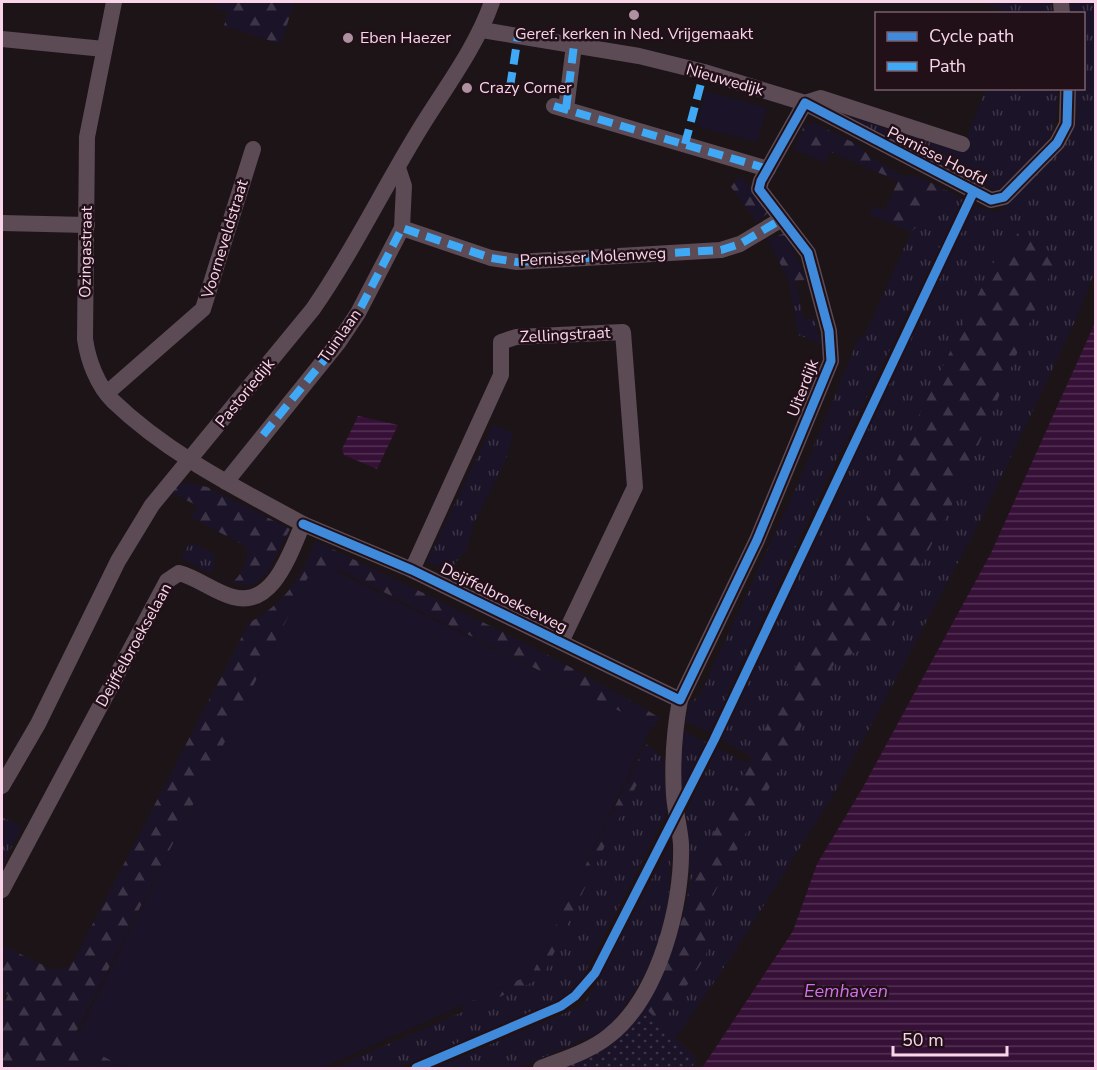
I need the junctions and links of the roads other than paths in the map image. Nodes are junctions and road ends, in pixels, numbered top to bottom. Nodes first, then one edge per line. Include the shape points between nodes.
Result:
1 (114, 2) edge
2 (492, 2) edge
3 (482, 30) junction
4 (2, 39) edge
5 (574, 45) junction
6 (104, 50) junction
7 (1068, 90) edge
8 (805, 104) junction
9 (962, 144) dead end
10 (254, 149) dead end
11 (398, 168) junction
12 (768, 169) junction
13 (782, 219) junction
14 (2, 223) edge
15 (87, 225) junction
16 (402, 228) junction
17 (107, 393) junction
18 (189, 461) junction
19 (226, 482) junction
20 (303, 524) junction
21 (412, 570) junction
22 (561, 642) junction
23 (682, 695) junction
24 (2, 786) edge
25 (2, 890) edge
26 (541, 1068) edge

1 - 6 street, Ozingastraat
2 - 3 street, Pastoriedijk
3 - 5 street, Nieuwedijk
3 - 11 street, Pastoriedijk
4 - 6 street
5 - 8 street, Nieuwedijk via 704,72
5 - 12 street via 560,108
6 - 15 street, Ozingastraat via 87,137
7 - 8 street, Pernisse Hoofd via 1067,124 1057,143 1004,197 991,200
8 - 9 street, Nieuwedijk via 821,98
8 - 12 street, Uiterdijk
10 - 17 street, Voorneveldstraat via 203,309
11 - 16 street, Tuinlaan via 404,186
11 - 18 street, Pastoriedijk via 313,309
12 - 13 street, Uiterdijk via 759,189
13 - 16 street, Pernisser Molenweg via 740,244 721,250 517,262 491,258
13 - 23 street, Uiterdijk via 808,253 829,331 831,361 757,540
14 - 15 street
15 - 17 street, Ozingastraat via 85,339 87,354
16 - 19 street, Tuinlaan via 338,343
17 - 18 street, Ozingastraat
18 - 19 street
18 - 24 street, Pastoriedijk via 152,506 118,561 38,724
19 - 20 street
20 - 21 street, Deijffelbroekseweg
20 - 25 street, Deijffelbroekselaan via 264,593 244,599 232,597 178,573 166,581
21 - 22 street, Deijffelbroekseweg
21 - 22 street, Zellingstraat via 501,375 501,342 516,337 623,332 635,487
22 - 23 street, Deijffelbroekseweg
23 - 26 street, Uiterdijk via 673,736 681,881 675,918 664,948 623,1024 596,1045

